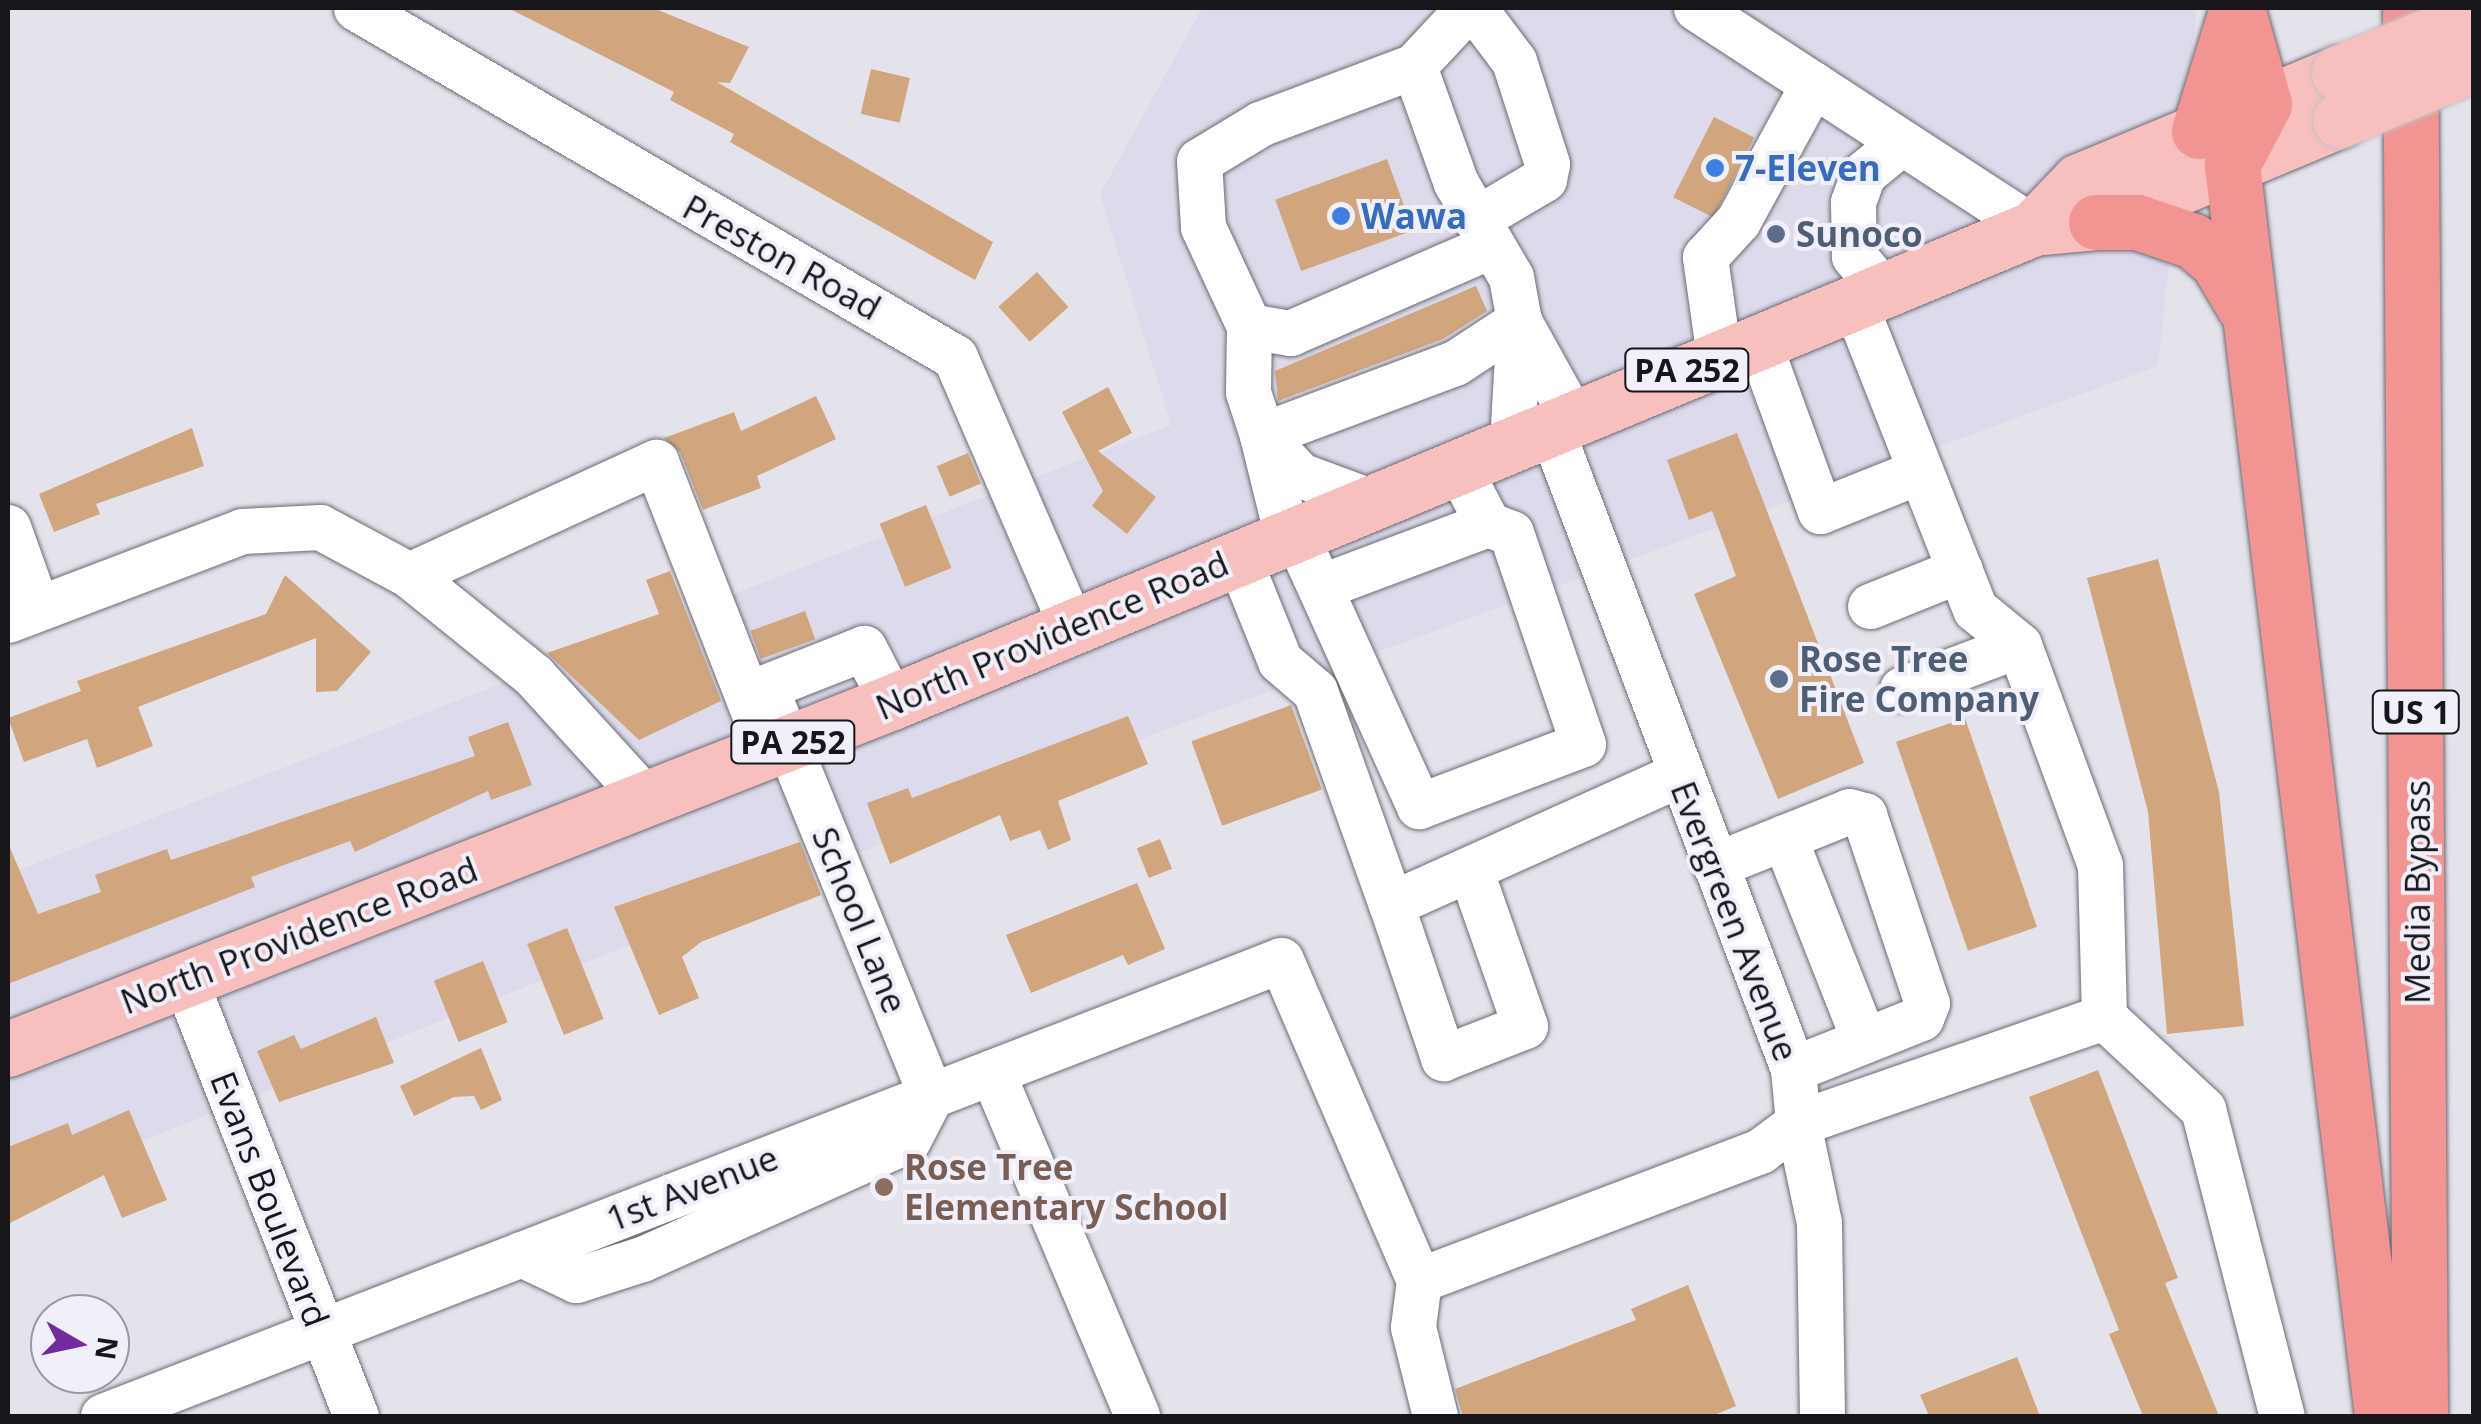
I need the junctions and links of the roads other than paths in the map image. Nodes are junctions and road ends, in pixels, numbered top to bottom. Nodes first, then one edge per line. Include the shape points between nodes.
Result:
1 (356, 8) edge
2 (1471, 8) edge
3 (1696, 8) edge
4 (2237, 8) edge
5 (2410, 8) edge
6 (2474, 17) edge
7 (2474, 64) edge
8 (1414, 66) junction
9 (1813, 84) junction
10 (2340, 96) junction
11 (2275, 123) junction
12 (1902, 142) junction
13 (2215, 148) junction
14 (2096, 222) junction
15 (2034, 228) junction
16 (1484, 232) junction
17 (1868, 296) junction
18 (2250, 320) junction
19 (1519, 321) junction
20 (1249, 326) junction
21 (1738, 349) junction
22 (1544, 428) junction
23 (1262, 435) junction
24 (1458, 465) junction
25 (1920, 470) junction
26 (1370, 501) junction
27 (1488, 524) junction
28 (8, 527) edge
29 (1273, 542) junction
30 (1960, 570) junction
31 (409, 575) junction
32 (1320, 587) junction
33 (1870, 606) dead end
34 (22, 614) edge
35 (1072, 627) junction
36 (2020, 646) junction
37 (1902, 688) dead end
38 (779, 747) junction
39 (1680, 774) junction
40 (1490, 779) junction
41 (646, 799) junction
42 (1784, 837) junction
43 (1515, 849) junction
44 (1715, 865) junction
45 (1470, 869) junction
46 (1390, 904) junction
47 (185, 980) junction
48 (2104, 1017) junction
49 (1864, 1040) junction
50 (8, 1050) edge
51 (1793, 1069) junction
52 (992, 1072) junction
53 (931, 1096) junction
54 (1798, 1123) junction
55 (1435, 1273) junction
56 (321, 1332) junction
57 (102, 1416) edge
58 (356, 1416) edge
59 (1137, 1416) edge
60 (1434, 1416) edge
61 (1822, 1416) edge
62 (2282, 1416) edge
63 (2382, 1416) edge
64 (2420, 1416) edge

1 - 35 street, Preston Road via 955,357
2 - 8 street
2 - 16 street via 1514,61 1547,164 1544,179
3 - 9 street
4 - 11 highway
4 - 13 highway
5 - 64 highway, Media Bypass / US 1
6 - 10 main road, bridge
7 - 10 main road, bridge
8 - 16 street
8 - 20 street via 1260,124 1199,160 1203,228
9 - 12 street
9 - 21 street via 1738,221 1705,257
10 - 11 main road
11 - 13 highway
12 - 15 street
12 - 17 street via 1863,174 1852,202 1854,256
13 - 14 main road, North Providence Road / PA 252
13 - 15 main road, North Providence Road / PA 252 via 2080,181
13 - 18 highway
14 - 15 main road, North Providence Road / PA 252
14 - 18 highway via 2137,222 2193,241 2236,285
15 - 17 main road, North Providence Road / PA 252
16 - 19 street
16 - 20 street via 1290,333
17 - 21 main road, North Providence Road / PA 252
17 - 25 street
18 - 63 highway
19 - 22 street
19 - 22 street, Evergreen Avenue
19 - 23 street via 1455,363
20 - 23 street via 1248,392
21 - 22 main road, North Providence Road / PA 252
21 - 25 street via 1820,511
22 - 24 main road, North Providence Road / PA 252
22 - 39 street, Evergreen Avenue
23 - 26 street via 1300,475
23 - 29 street
24 - 26 main road, North Providence Road / PA 252
24 - 27 street
25 - 30 street
26 - 29 main road, North Providence Road / PA 252
27 - 32 street
27 - 40 street via 1510,533 1583,744
28 - 34 street
29 - 32 street
29 - 35 main road, North Providence Road / PA 252
29 - 46 street via 1280,661 1315,690
30 - 33 street
30 - 36 street via 1976,609
31 - 34 street via 320,527 279,522
31 - 38 street, School Lane via 656,462
31 - 41 street via 534,676
32 - 40 street via 1419,806
35 - 38 main road, North Providence Road / PA 252
36 - 37 street
36 - 48 street via 2100,866
38 - 41 main road, North Providence Road / PA 252
38 - 53 street, School Lane
39 - 43 street
39 - 44 street, Evergreen Avenue
40 - 43 street
41 - 47 main road, North Providence Road / PA 252
42 - 44 street
42 - 49 street
42 - 49 street via 1849,812 1864,815 1927,1003 1921,1018
43 - 45 street
44 - 51 street, Evergreen Avenue
45 - 46 street
45 - 46 street via 1525,1026 1443,1058
47 - 50 main road, North Providence Road / PA 252
47 - 56 street, Evans Boulevard
48 - 54 street
48 - 62 street via 2202,1109
49 - 51 street
51 - 54 street, Evergreen Avenue
52 - 53 street, 1st Avenue
52 - 55 street, 1st Avenue via 1281,960
52 - 59 street
53 - 56 street, 1st Avenue
54 - 55 street via 1760,1150
54 - 61 street, Evergreen Avenue via 1819,1222
55 - 60 street via 1414,1328
56 - 57 street, 1st Avenue
56 - 58 street, Evans Boulevard

